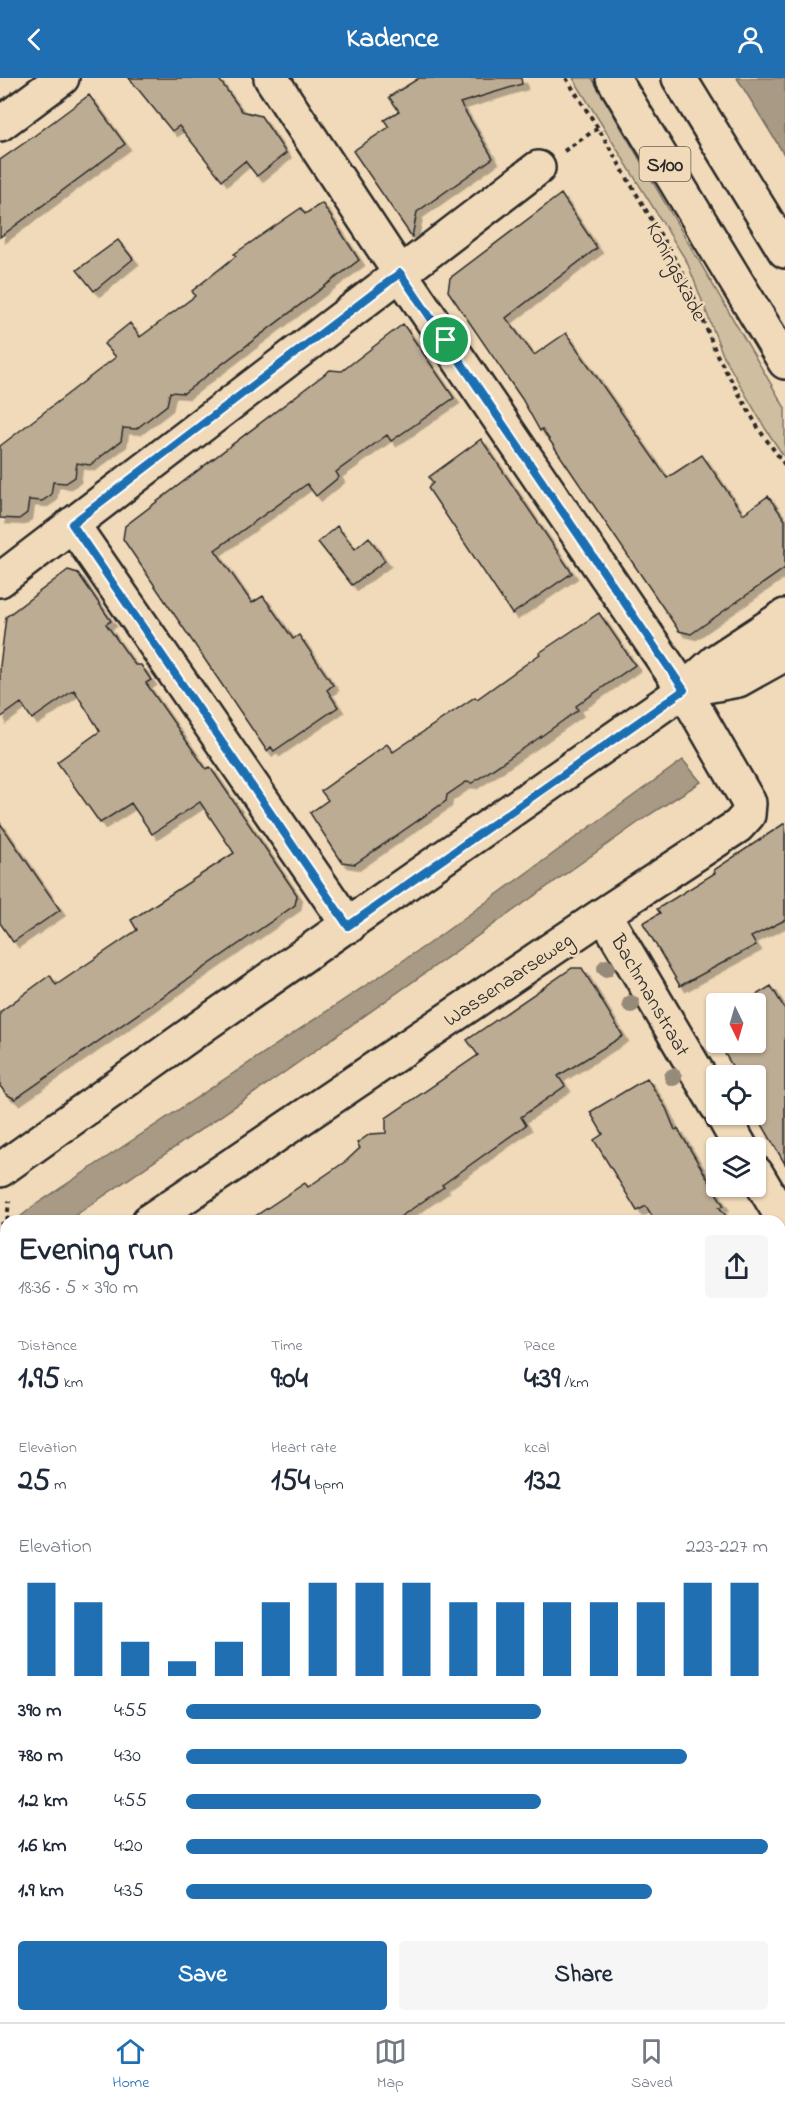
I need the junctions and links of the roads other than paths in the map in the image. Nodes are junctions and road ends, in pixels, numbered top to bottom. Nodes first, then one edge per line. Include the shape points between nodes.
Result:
1 (62, 78) edge
2 (271, 78) edge
3 (613, 78) edge
4 (679, 78) edge
5 (0, 124) edge
6 (538, 168) road end
7 (785, 251) edge
8 (400, 273) junction
9 (785, 362) edge
10 (72, 524) junction
11 (0, 580) edge
12 (785, 616) edge
13 (785, 654) edge
14 (684, 690) junction
15 (604, 914) junction
16 (348, 926) junction
17 (706, 1087) edge
18 (0, 1170) edge
19 (766, 1190) edge
20 (158, 1215) edge
21 (781, 1215) edge

1 - 5 street
2 - 8 street
3 - 9 street, Koningskade / S100
4 - 7 street, S100
6 - 8 street
8 - 10 street
8 - 14 street
10 - 11 street
10 - 16 street
12 - 14 street via 716,662
13 - 14 street via 738,680
14 - 15 street, Wassenaarseweg via 749,803 748,815 738,826
14 - 16 street
15 - 17 street, Bachmanstraat
15 - 20 street, Wassenaarseweg
16 - 18 street
19 - 21 street

